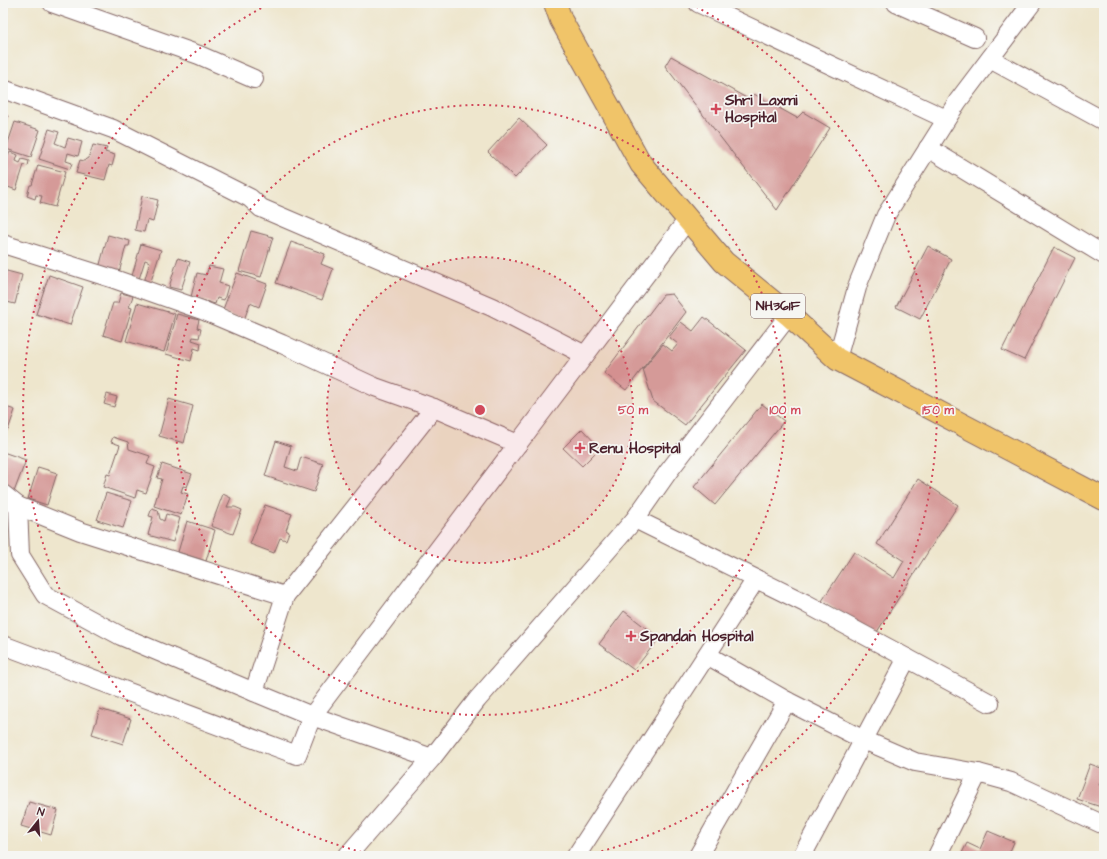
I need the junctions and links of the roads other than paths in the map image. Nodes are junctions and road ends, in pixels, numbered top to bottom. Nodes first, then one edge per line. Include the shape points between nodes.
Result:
1 (52, 3) edge
2 (555, 3) edge
3 (698, 3) edge
4 (896, 3) edge
5 (1032, 3) edge
6 (975, 38) dead end
7 (990, 59) junction
8 (254, 79) dead end
9 (3, 89) edge
10 (946, 120) junction
11 (1104, 121) edge
12 (928, 148) junction
13 (688, 219) junction
14 (3, 244) edge
15 (1104, 255) edge
16 (789, 315) junction
17 (585, 356) junction
18 (837, 359) junction
19 (434, 408) junction
20 (518, 444) junction
21 (3, 494) edge
22 (1103, 495) edge
23 (18, 506) junction
24 (635, 518) junction
25 (756, 579) junction
26 (285, 596) junction
27 (3, 645) edge
28 (707, 655) junction
29 (907, 658) junction
30 (254, 692) junction
31 (787, 701) junction
32 (990, 703) dead end
33 (312, 716) junction
34 (864, 740) junction
35 (432, 758) junction
36 (978, 773) junction
37 (1104, 825) edge
38 (347, 856) edge
39 (576, 856) edge
40 (698, 856) edge
41 (802, 856) edge
42 (937, 856) edge

1 - 8 street via 199,55
2 - 13 highway, NH361F via 561,20 641,164
3 - 10 street
4 - 6 street
5 - 7 street
7 - 10 street
7 - 11 street
9 - 17 street via 113,129 250,198 261,208 492,307
10 - 12 street
12 - 15 street
12 - 18 street via 886,215 858,284
13 - 16 highway, NH361F via 724,262
13 - 17 street
14 - 19 street via 202,310 375,386
16 - 18 highway, NH361F
16 - 24 street
17 - 20 street
18 - 22 highway, NH361F
19 - 20 street
19 - 26 street
20 - 33 street
21 - 23 street
23 - 26 street via 80,531
23 - 30 street via 20,555 45,595 120,636
24 - 25 street
24 - 35 street via 477,700
25 - 28 street
25 - 29 street
26 - 30 street
27 - 33 street via 297,755
28 - 31 street
28 - 39 street
29 - 32 street
29 - 34 street
30 - 33 street
31 - 34 street
31 - 40 street
33 - 35 street
34 - 36 street via 915,762
34 - 41 street
35 - 38 street
36 - 37 street via 1011,782
36 - 42 street

